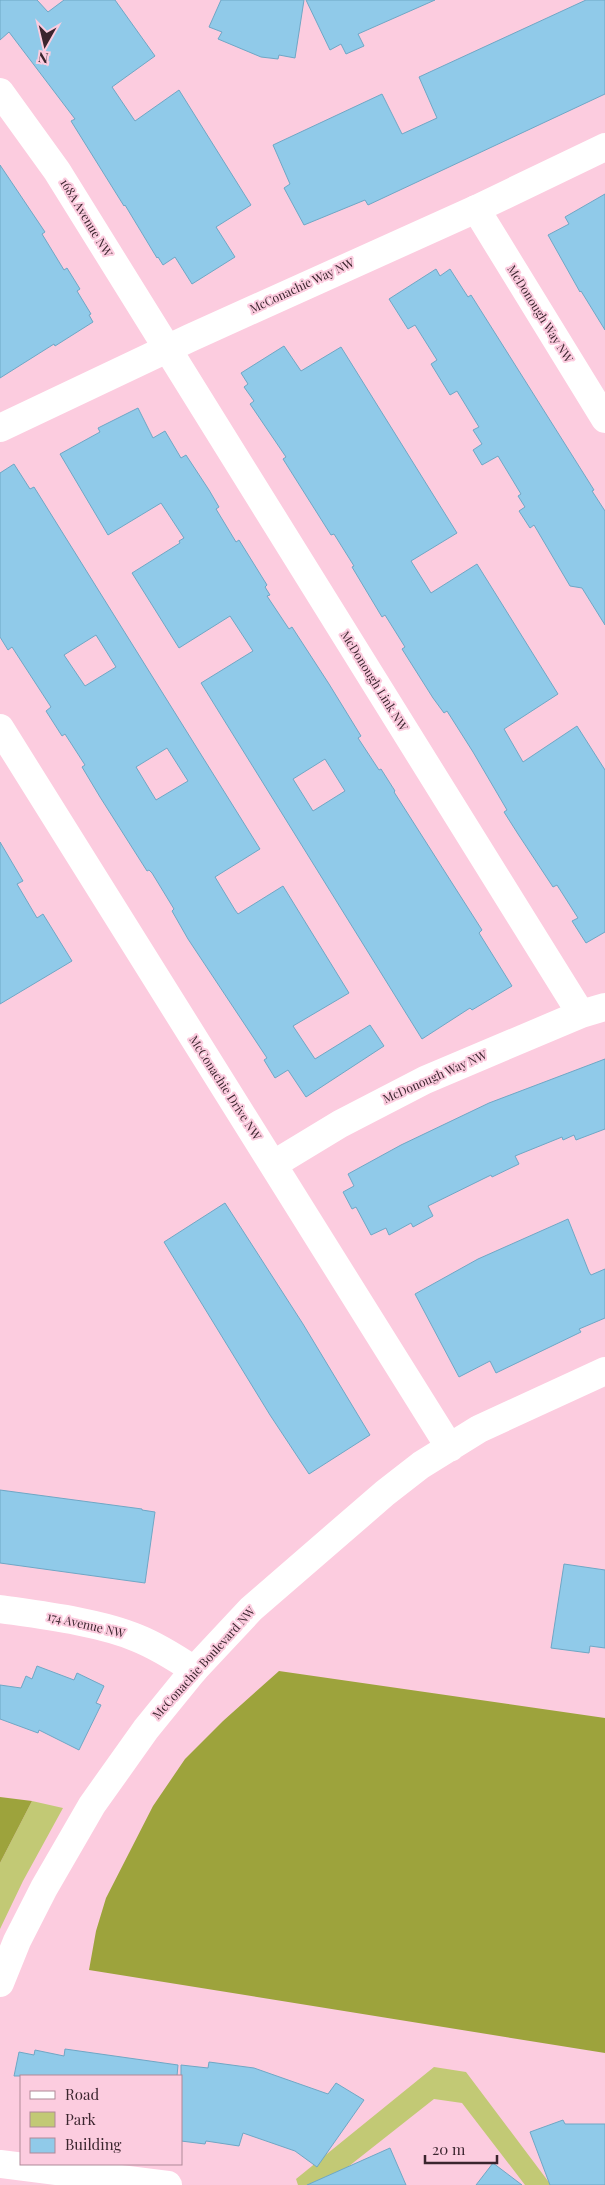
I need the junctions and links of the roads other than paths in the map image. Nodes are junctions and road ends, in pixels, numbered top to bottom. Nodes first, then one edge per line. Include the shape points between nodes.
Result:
1 (0, 92) edge
2 (605, 146) edge
3 (476, 209) junction
4 (167, 348) junction
5 (605, 419) edge
6 (0, 428) edge
7 (0, 728) edge
8 (593, 1011) edge
9 (274, 1164) junction
10 (605, 1371) edge
11 (450, 1448) junction
12 (0, 1609) edge
13 (194, 1670) junction
14 (0, 1983) edge
15 (0, 2164) edge
16 (168, 2185) edge

1 - 4 street, 168A Avenue NW via 57,171
2 - 3 street, McConachie Way NW
3 - 4 street, McConachie Way NW
3 - 5 street, McDonough Way NW
4 - 6 street, McConachie Way NW
4 - 8 street, McDonough Link NW
7 - 9 street, McConachie Drive NW
8 - 9 street, McDonough Way NW via 425,1080 340,1124
9 - 11 street, McConachie Drive NW
10 - 11 street, McConachie Boulevard NW via 479,1429
11 - 13 street, McConachie Boulevard NW via 421,1465 385,1493 251,1609
12 - 13 street, 174 Avenue NW via 65,1619 136,1637
13 - 14 street, McConachie Boulevard NW via 146,1729 92,1805 44,1888
15 - 16 street

